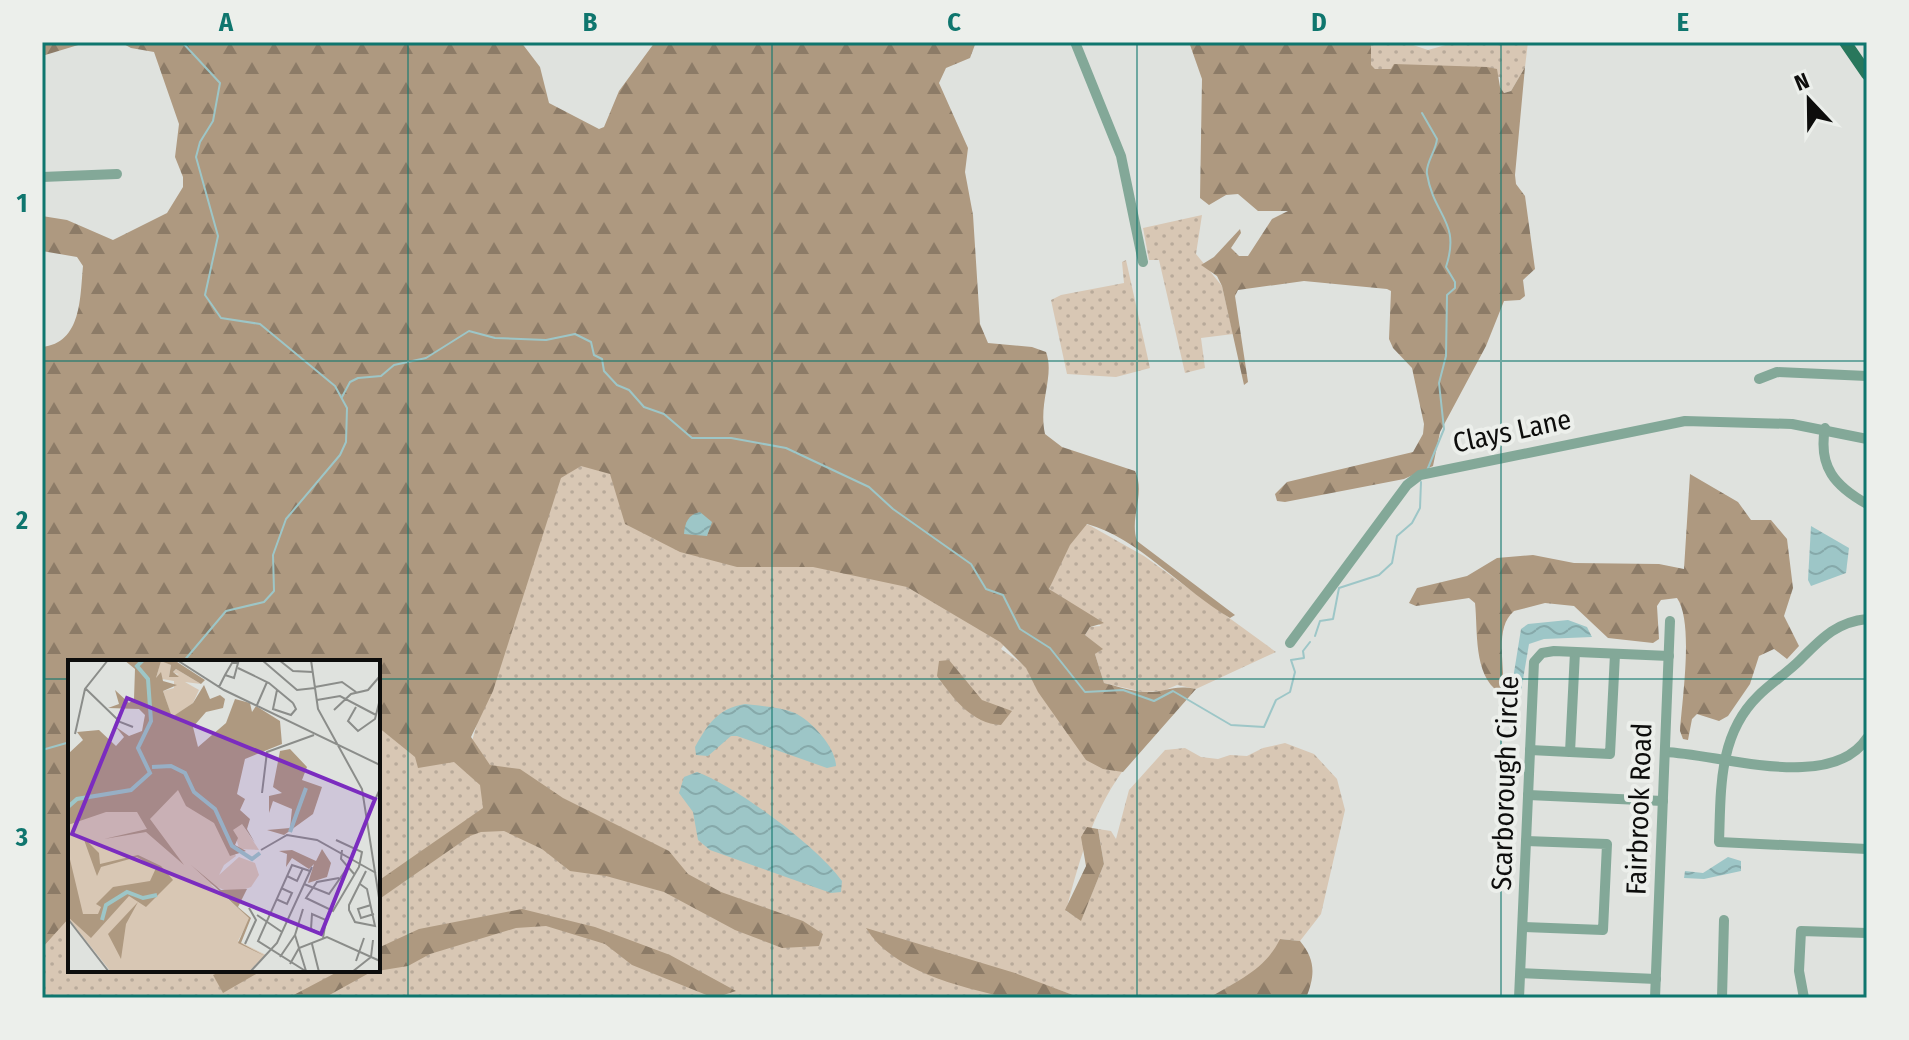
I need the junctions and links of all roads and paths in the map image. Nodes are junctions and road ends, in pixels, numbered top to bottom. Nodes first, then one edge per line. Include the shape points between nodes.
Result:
1 (1075, 42) edge
2 (1845, 42) edge
3 (1867, 74) edge
4 (117, 174) dead end
5 (42, 177) edge
6 (1143, 262) dead end
7 (1867, 376) edge
8 (1759, 379) dead end
9 (1825, 428) junction
10 (1867, 439) edge
11 (1867, 504) edge
12 (1867, 619) edge
13 (1670, 621) dead end
14 (1290, 643) dead end
15 (1575, 652) junction
16 (1615, 654) junction
17 (1669, 656) junction
18 (1867, 738) edge
19 (1530, 750) junction
20 (1570, 752) junction
21 (1665, 752) junction
22 (1725, 758) junction
23 (1528, 795) junction
24 (1663, 801) junction
25 (1526, 841) junction
26 (1867, 849) edge
27 (1724, 920) dead end
28 (1523, 927) junction
29 (1867, 933) edge
30 (1521, 973) junction
31 (1656, 979) junction
32 (1519, 998) edge
33 (1655, 998) edge
34 (1722, 998) edge
35 (1804, 998) edge

1 - 6 street via 1121,156
2 - 3 main road
4 - 5 street
7 - 8 street via 1777,372
9 - 10 street, Clays Lane
9 - 11 street via 1823,453 1830,475
9 - 14 street, Clays Lane via 1685,421 1420,475 1407,485
12 - 22 street via 1829,632 1758,696 1733,729
13 - 17 street, Fairbrook Road
15 - 16 street, Scarborough Circle
15 - 19 street, Scarborough Circle via 1548,651 1534,662
15 - 20 street
16 - 17 street, Scarborough Circle
16 - 20 street via 1610,754
17 - 21 street, Fairbrook Road
18 - 22 street via 1849,757 1821,766
19 - 20 street
19 - 23 street, Scarborough Circle
21 - 22 street
21 - 24 street, Fairbrook Road
22 - 26 street via 1719,842
23 - 24 street
23 - 25 street, Scarborough Circle
24 - 31 street, Fairbrook Road
25 - 28 street, Scarborough Circle
25 - 28 street via 1607,844 1606,873 1603,930
27 - 34 street
28 - 30 street, Scarborough Circle
29 - 35 street via 1801,931
30 - 31 street
30 - 32 street, Scarborough Circle
31 - 33 street, Fairbrook Road

